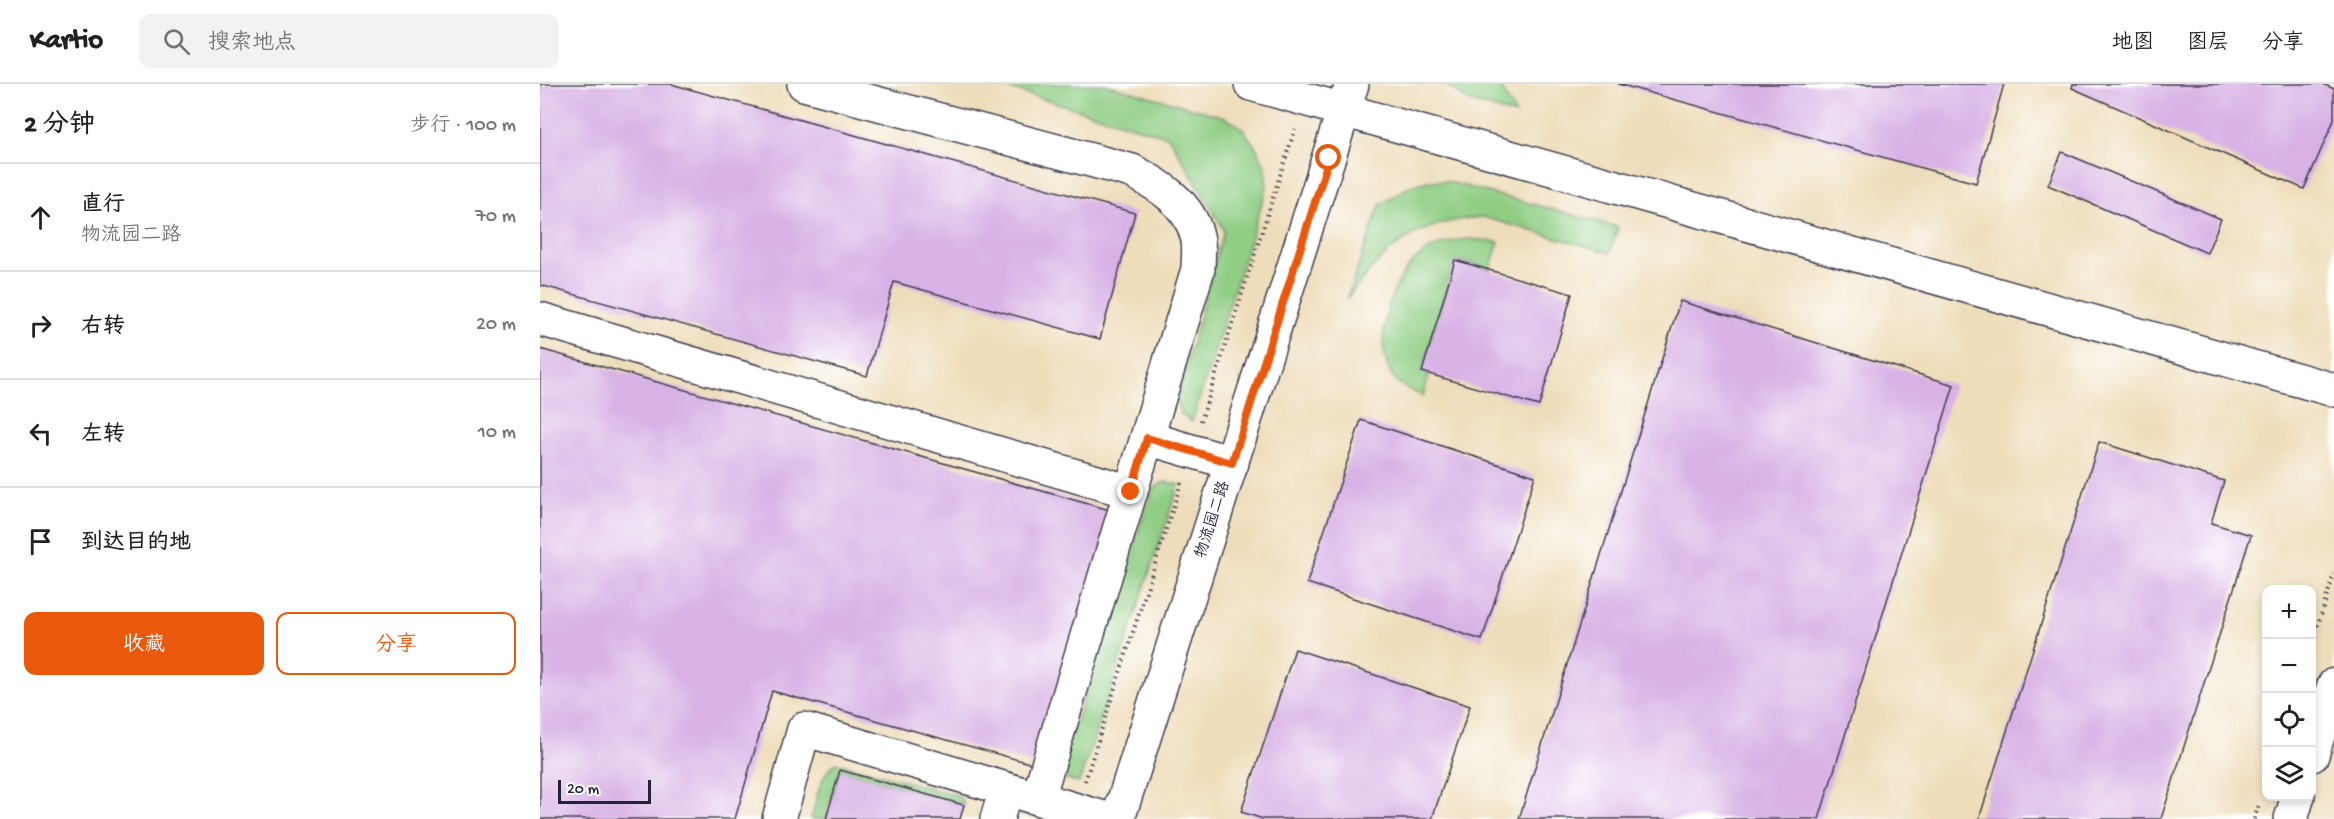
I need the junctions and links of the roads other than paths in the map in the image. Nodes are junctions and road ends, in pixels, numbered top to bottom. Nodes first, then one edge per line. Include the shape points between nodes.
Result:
1 (1251, 84) edge
2 (823, 86) edge
3 (1348, 97) edge
4 (540, 319) edge
5 (2334, 390) edge
6 (1147, 438) junction
7 (1232, 463) junction
8 (1131, 492) junction
9 (2334, 685) edge
10 (2315, 747) edge
11 (1038, 798) junction
12 (2296, 801) edge
13 (1001, 804) edge
14 (778, 819) edge
15 (1107, 819) edge
16 (1118, 819) edge
17 (2291, 819) edge

1 - 3 street
2 - 6 street via 1132,171 1160,186 1184,208 1198,236 1198,269
3 - 5 street
3 - 7 street, 物流园二路
4 - 8 street
6 - 7 street
6 - 8 street
7 - 16 street, 物流园二路
8 - 11 street
9 - 10 street
11 - 13 street
11 - 15 street
12 - 17 street
13 - 14 street via 804,729

